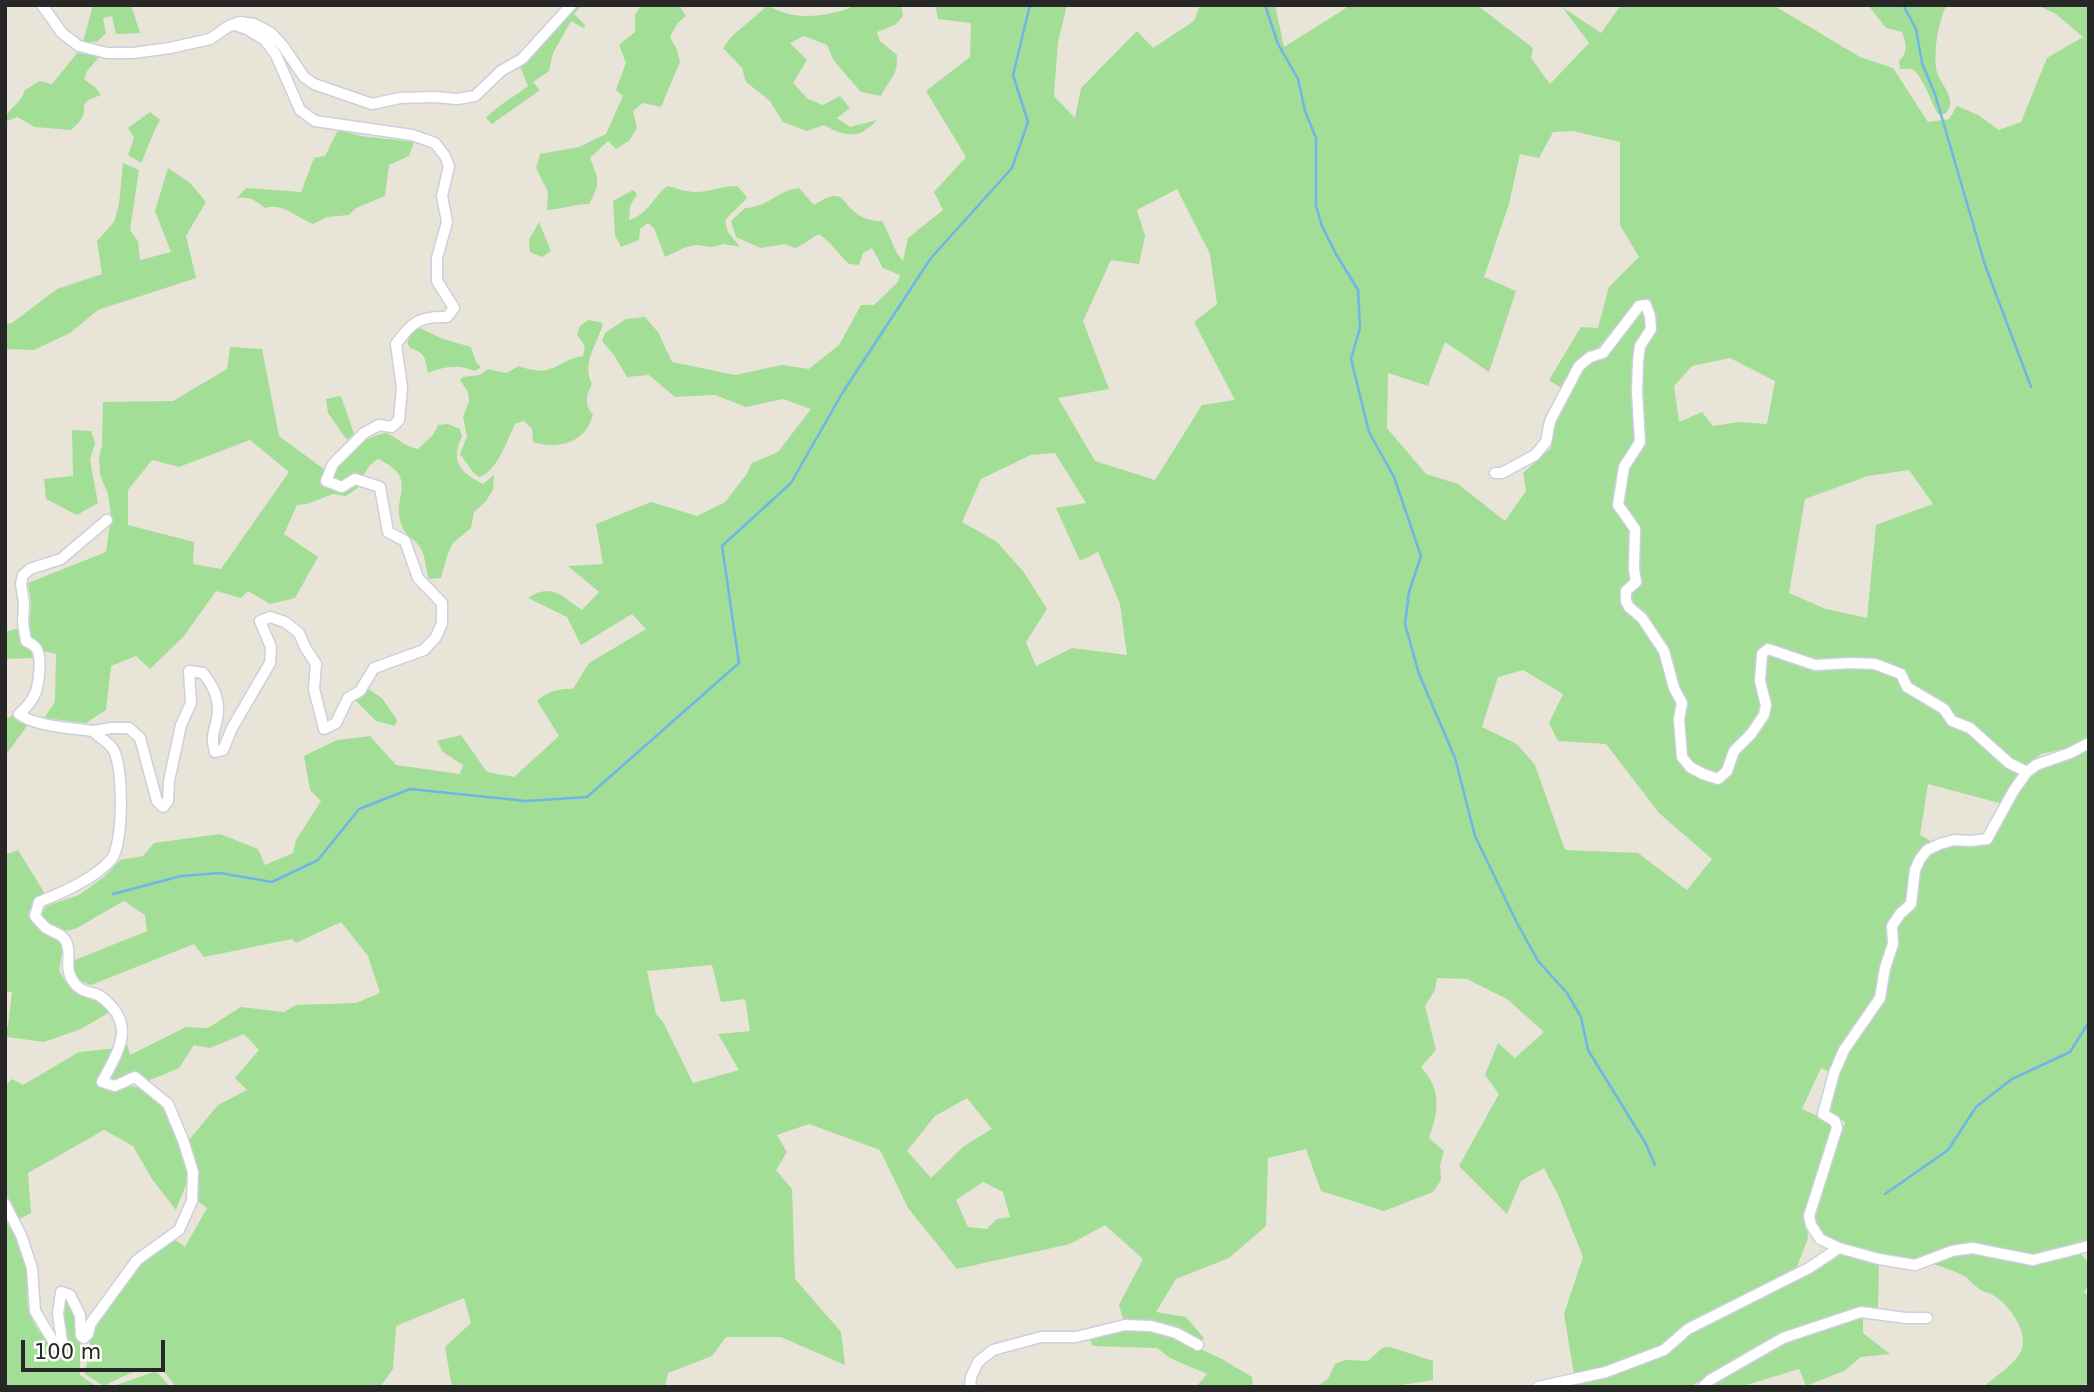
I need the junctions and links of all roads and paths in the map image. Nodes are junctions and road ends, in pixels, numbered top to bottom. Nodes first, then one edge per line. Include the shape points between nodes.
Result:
1 (42, 5) edge
2 (571, 5) edge
3 (229, 26) junction
4 (1495, 473) dead end
5 (107, 520) dead end
6 (93, 731) junction
7 (2089, 743) edge
8 (2027, 772) junction
9 (5, 1204) edge
10 (2089, 1246) edge
11 (1839, 1248) junction
12 (1927, 1318) dead end
13 (1198, 1345) dead end
14 (971, 1387) edge
15 (1538, 1387) edge
16 (1703, 1387) edge

1 - 3 street via 62,33 79,46 107,53 170,48 210,39
2 - 3 street via 522,59 501,71 475,96 457,99 400,98 372,104 314,84 262,28 240,22
3 - 6 street via 247,29 265,40 300,110 315,121 412,135 435,143 449,166 442,196 447,222 437,258 437,281 454,308 447,317 410,325 396,344 402,388 399,420 392,427 379,425 364,433 333,464 326,481 342,487 355,480 380,486 388,532 405,541 418,578 442,603 442,623 424,650 374,668 360,691 348,698 337,723 324,729 314,689 316,664 299,633 270,617 260,621 271,647 270,663 223,750 215,752 211,740 218,708 213,686 203,673 189,671 191,703 181,725 168,801 163,807 157,801 140,738 130,728
4 - 8 street via 1535,455 1546,442 1549,421 1579,366 1603,353 1639,306 1646,305 1651,329 1640,346 1638,361 1640,442 1624,467 1618,505 1635,529 1636,582 1626,591 1626,601 1664,650 1682,703 1682,757 1690,767 1718,779 1727,772 1734,751 1760,723 1766,705 1760,681 1762,654 1768,649 1815,665 1875,664 1901,674 1907,687
5 - 6 street via 61,559 30,569 21,584 26,641 36,647 39,662 37,689 19,714 39,723
6 - 9 street via 113,749 117,762 121,799 118,846 111,860 95,872 68,891 39,902 35,916 68,945 67,967 77,986 97,994 123,1024 121,1045 102,1082 115,1086 135,1077 168,1104 193,1172 192,1201 179,1230 136,1260 84,1338 71,1295 61,1292 60,1346 35,1311 32,1268
7 - 8 street
8 - 11 street via 1987,839 1954,840 1927,850 1915,870 1911,904 1892,926 1893,944 1880,998 1844,1050 1823,1114 1838,1128 1809,1216 1820,1239
10 - 11 street via 2033,1260 1972,1248 1915,1265
11 - 15 street via 1688,1329 1664,1350 1606,1372
12 - 16 street via 1861,1312 1808,1328 1773,1343
13 - 14 street via 1151,1326 1125,1325 1076,1337 1041,1337 993,1350 978,1362

